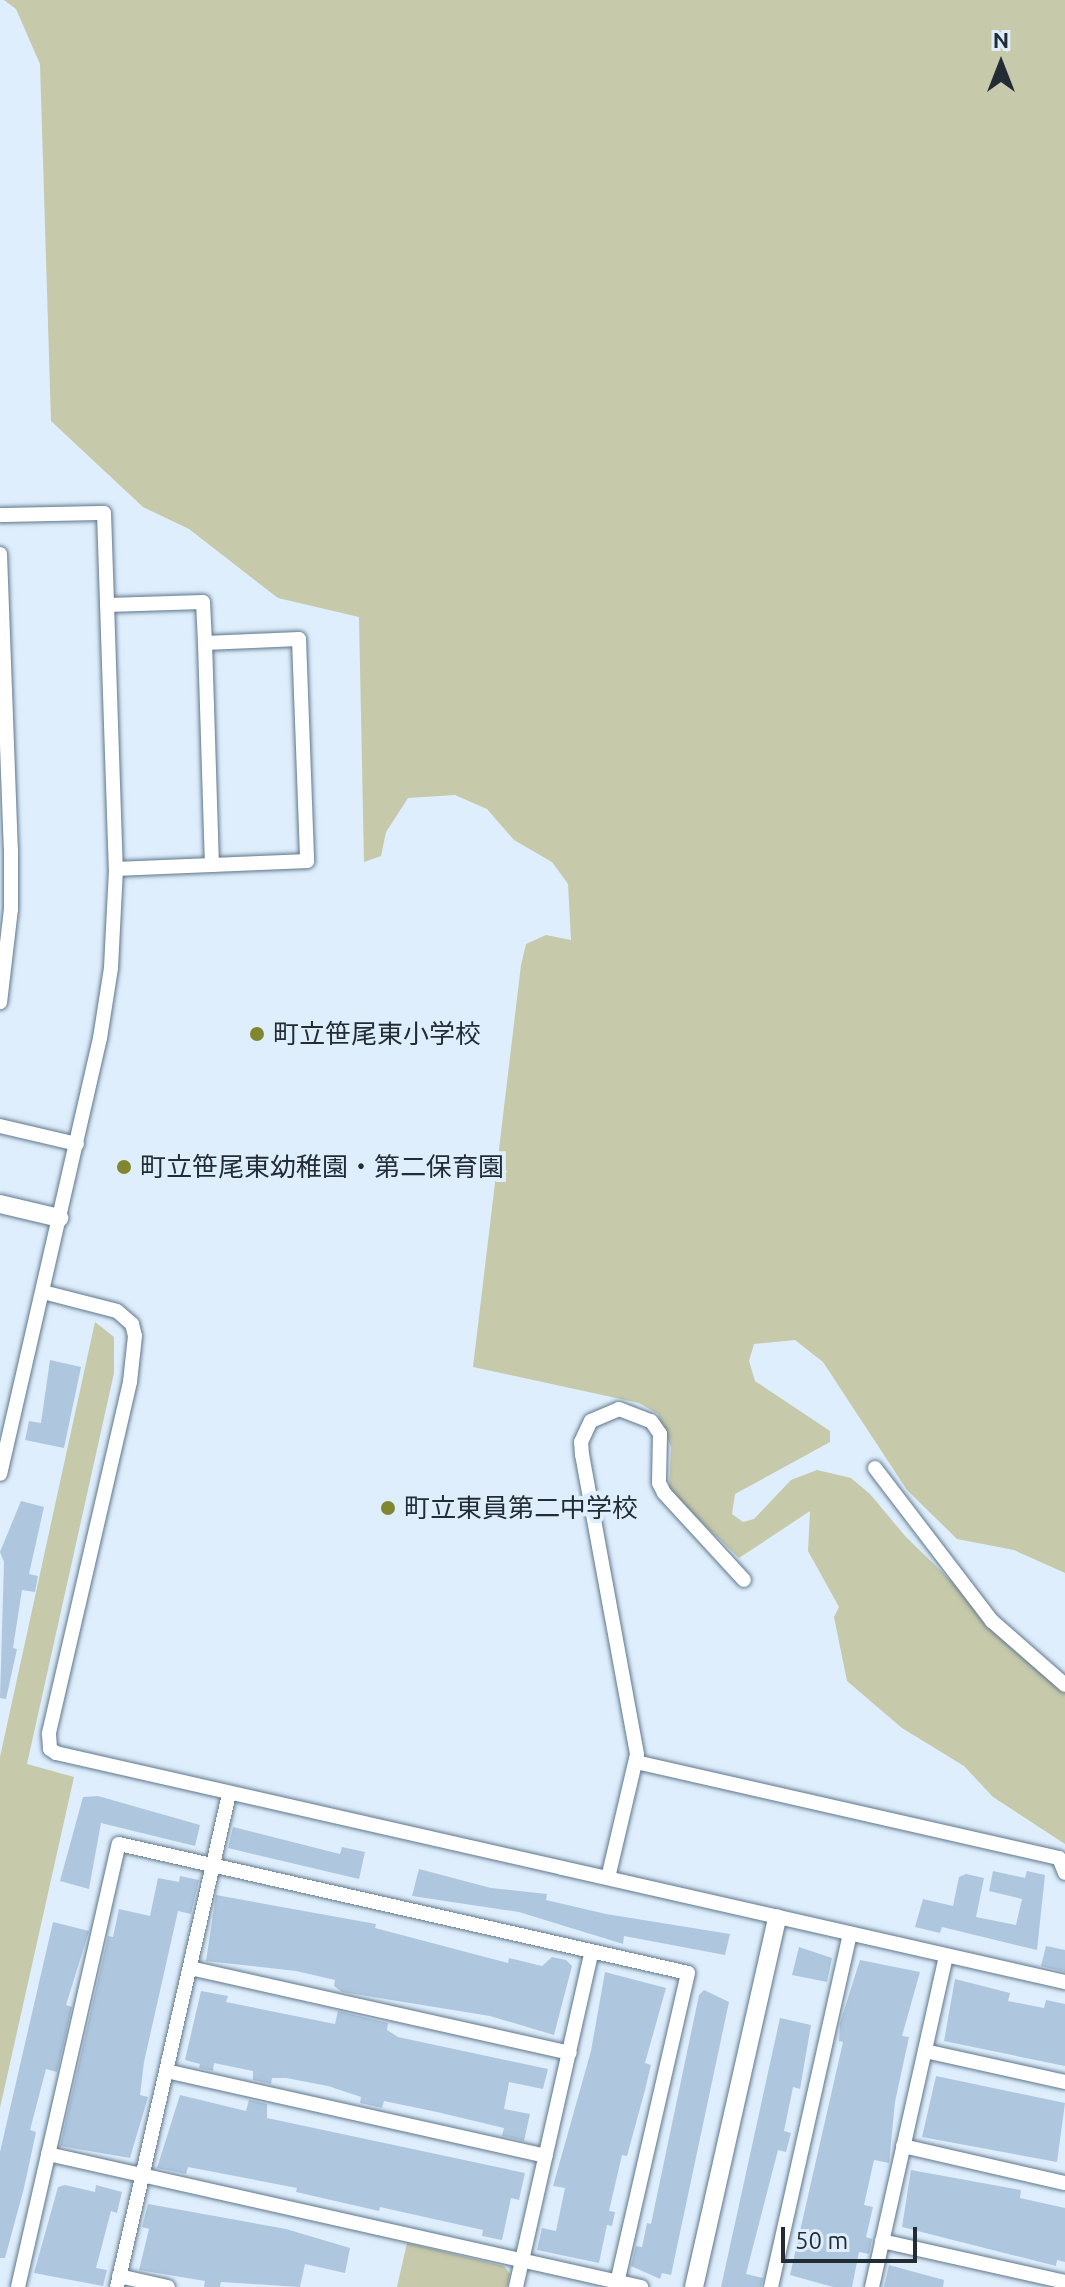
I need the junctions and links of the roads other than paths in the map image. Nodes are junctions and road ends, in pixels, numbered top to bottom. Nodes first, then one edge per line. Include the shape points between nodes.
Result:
1 (0, 515) edge
2 (0, 554) edge
3 (107, 605) junction
4 (205, 643) junction
5 (212, 865) junction
6 (116, 869) junction
7 (0, 1002) edge
8 (0, 1126) edge
9 (77, 1144) junction
10 (0, 1204) edge
11 (59, 1218) junction
12 (43, 1292) junction
13 (875, 1468) dead end
14 (0, 1474) edge
15 (744, 1580) dead end
16 (1065, 1685) edge
17 (636, 1762) junction
18 (229, 1794) junction
19 (213, 1865) junction
20 (1065, 1873) edge
21 (608, 1878) junction
22 (777, 1918) junction
23 (850, 1934) junction
24 (592, 1951) junction
25 (946, 1956) junction
26 (190, 1968) junction
27 (1065, 1982) edge
28 (925, 2051) junction
29 (570, 2053) junction
30 (166, 2071) junction
31 (1065, 2082) edge
32 (903, 2146) junction
33 (48, 2154) junction
34 (546, 2156) junction
35 (142, 2176) junction
36 (1065, 2183) edge
37 (882, 2241) junction
38 (523, 2260) junction
39 (118, 2282) edge
40 (1065, 2282) edge
41 (616, 2284) edge
42 (18, 2287) edge
43 (168, 2287) edge
44 (516, 2287) edge
45 (641, 2287) edge
46 (694, 2287) edge
47 (771, 2287) edge
48 (872, 2287) edge

1 - 3 street via 104,513
2 - 7 street via 11,879
3 - 4 street via 203,602
3 - 6 street
4 - 5 street
4 - 5 street via 299,639 307,861
5 - 6 street
6 - 9 street via 109,980
8 - 9 street
9 - 11 street
10 - 11 street
11 - 12 street
12 - 14 street
12 - 18 street via 111,1308 128,1319 135,1336 50,1749
13 - 16 street via 992,1621
15 - 17 street via 664,1493 659,1483 662,1442 651,1421 629,1409 608,1411 591,1421 582,1455
17 - 20 street via 1059,1858
17 - 21 street
18 - 19 street
18 - 21 street
19 - 24 street
19 - 26 street
19 - 33 street via 119,1844
21 - 22 street
22 - 23 street
22 - 46 street
23 - 25 street
23 - 47 street
24 - 29 street
24 - 41 street via 688,1973
25 - 27 street
25 - 28 street
26 - 29 street
26 - 30 street
28 - 31 street
28 - 32 street
29 - 34 street
30 - 34 street
30 - 35 street
32 - 36 street
32 - 37 street
33 - 35 street
33 - 42 street
34 - 38 street
35 - 38 street
35 - 39 street
37 - 40 street
37 - 48 street
38 - 41 street
38 - 44 street
39 - 43 street
41 - 45 street

